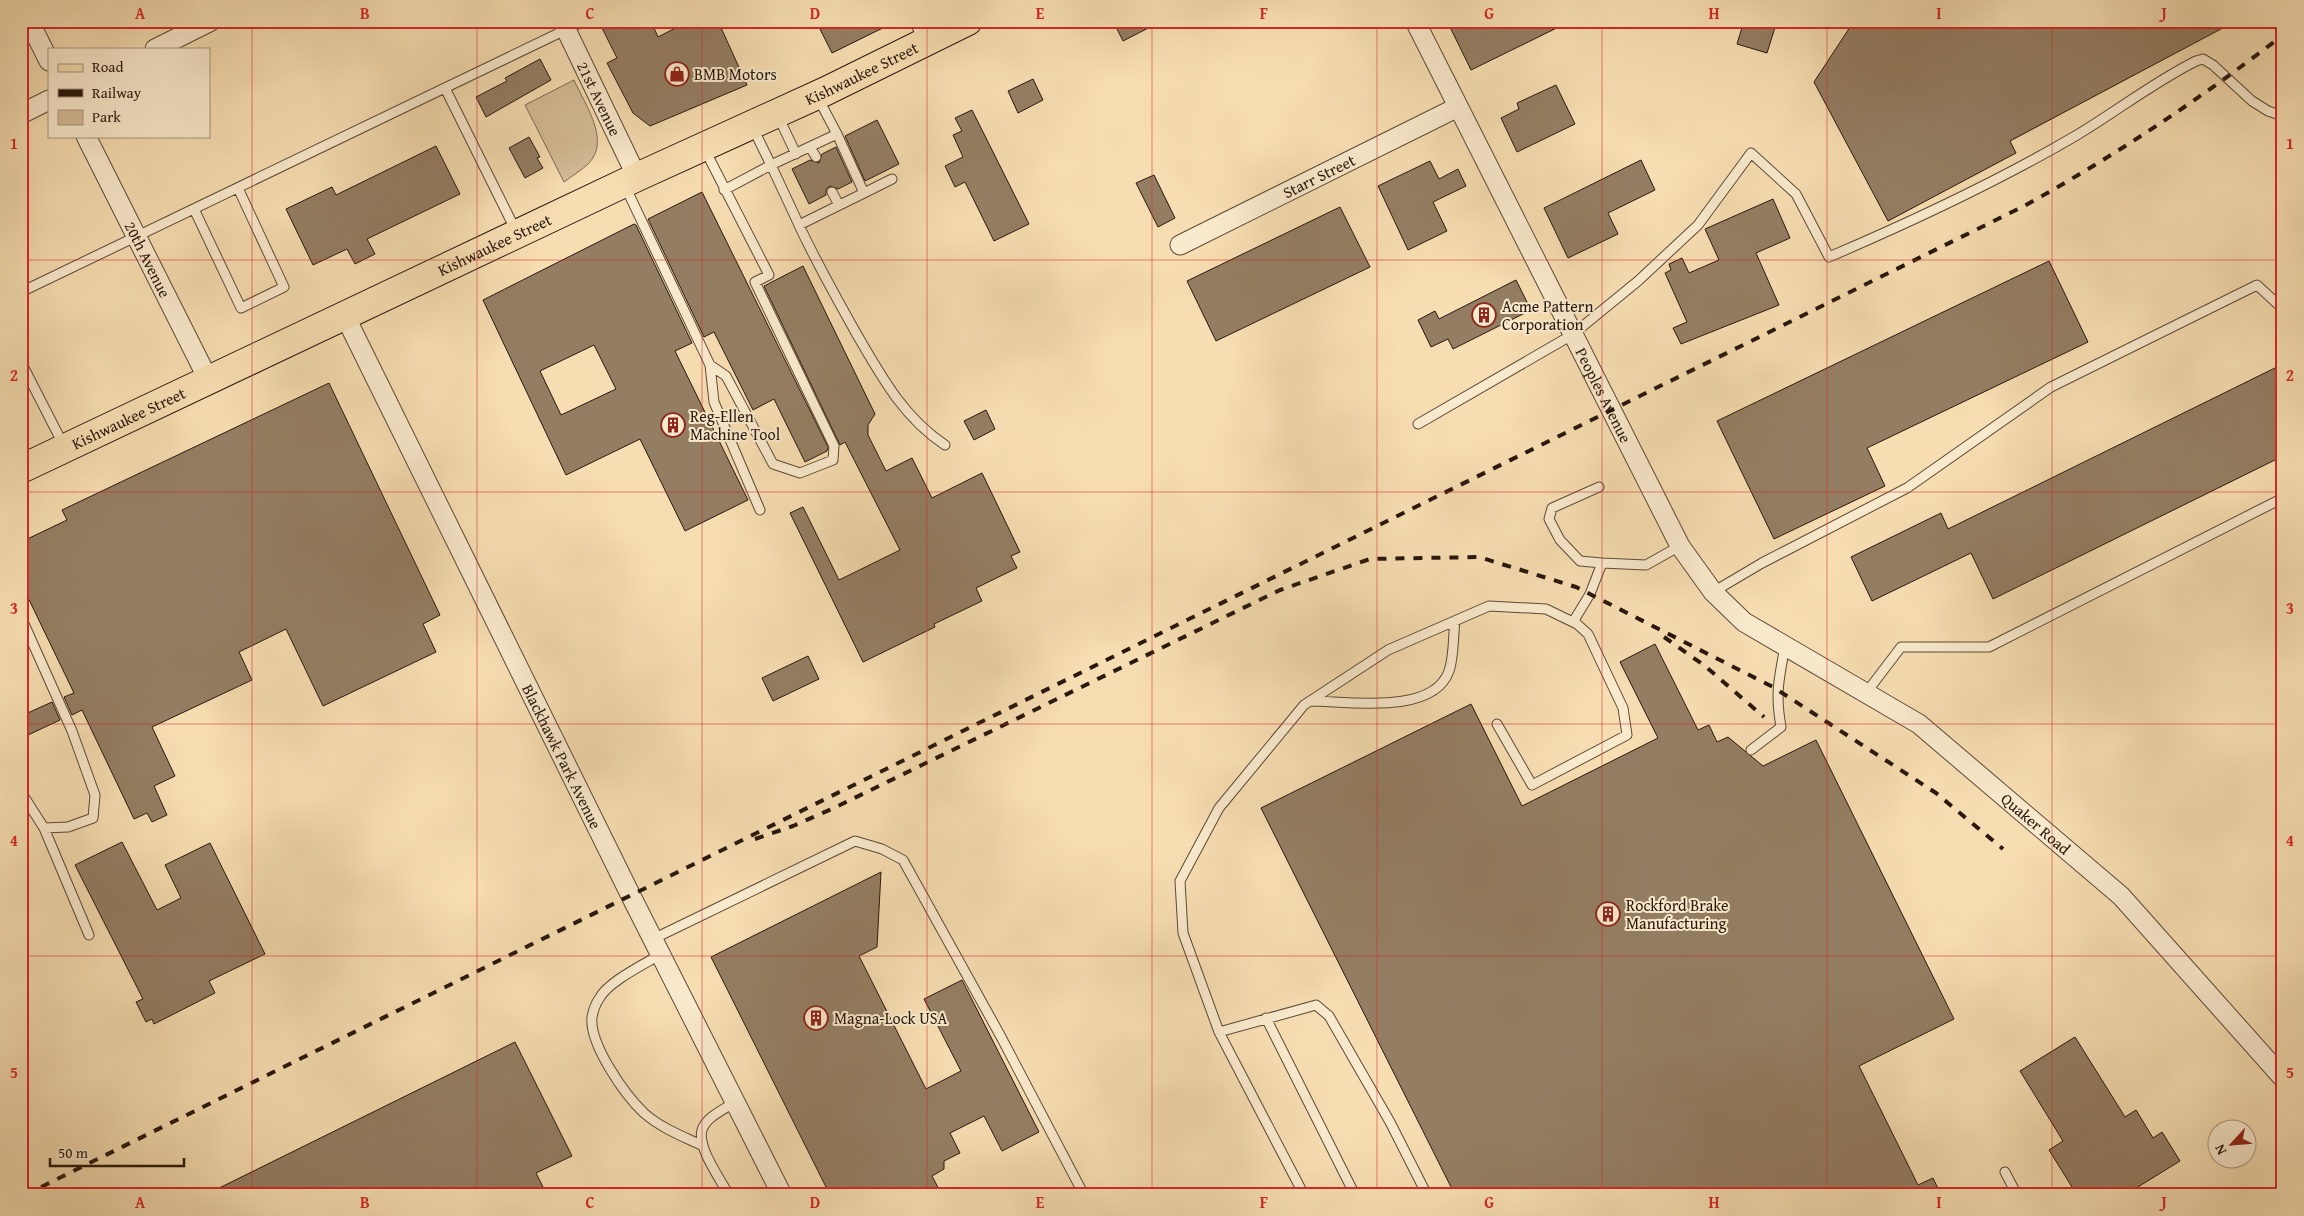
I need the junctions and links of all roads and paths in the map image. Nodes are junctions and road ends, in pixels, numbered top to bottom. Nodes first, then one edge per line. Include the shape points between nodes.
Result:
1 (29, 21) edge
2 (211, 21) edge
3 (584, 21) edge
4 (968, 21) edge
5 (1415, 21) edge
6 (564, 26) edge
7 (920, 32) edge
8 (157, 48) edge
9 (48, 59) edge
10 (445, 88) junction
11 (816, 96) junction
12 (48, 100) edge
13 (1458, 107) junction
14 (21, 114) edge
15 (777, 114) junction
16 (2283, 116) edge
17 (752, 125) junction
18 (837, 134) junction
19 (87, 138) edge
20 (703, 147) junction
21 (810, 147) junction
22 (796, 154) junction
23 (816, 157) dead end
24 (771, 166) junction
25 (892, 179) dead end
26 (630, 180) junction
27 (238, 188) junction
28 (724, 190) junction
29 (832, 192) dead end
30 (864, 193) junction
31 (839, 206) junction
32 (194, 209) junction
33 (799, 225) junction
34 (518, 234) junction
35 (136, 237) junction
36 (1180, 244) dead end
37 (21, 292) edge
38 (2283, 309) edge
39 (345, 316) junction
40 (1572, 335) junction
41 (21, 362) edge
42 (710, 365) junction
43 (209, 382) junction
44 (1418, 424) dead end
45 (945, 445) dead end
46 (65, 448) junction
47 (21, 469) edge
48 (1599, 487) dead end
49 (2283, 498) edge
50 (760, 510) dead end
51 (1680, 546) junction
52 (1602, 563) junction
53 (1713, 592) junction
54 (21, 617) edge
55 (1455, 621) junction
56 (1573, 622) junction
57 (1744, 622) joint
58 (1785, 646) junction
59 (1866, 693) junction
60 (1310, 701) junction
61 (1497, 724) dead end
62 (1750, 750) dead end
63 (21, 792) edge
64 (44, 828) junction
65 (89, 935) dead end
66 (657, 947) junction
67 (1266, 1018) junction
68 (1219, 1032) junction
69 (2283, 1078) edge
70 (735, 1102) junction
71 (702, 1144) junction
72 (2005, 1172) dead end
73 (728, 1195) edge
74 (782, 1195) edge
75 (1084, 1195) edge
76 (1304, 1195) edge
77 (1356, 1195) edge
78 (1427, 1195) edge
79 (2016, 1195) edge

1 - 9 street
2 - 8 street
3 - 6 lane
4 - 7 main road, Kishwaukee Street
5 - 13 street, Peoples Avenue
6 - 10 lane
6 - 26 street, 21st Avenue
7 - 11 main road, Kishwaukee Street
10 - 27 lane
10 - 34 lane
11 - 15 main road, Kishwaukee Street
11 - 18 lane
12 - 14 street
13 - 36 street, Starr Street
13 - 40 street, Peoples Avenue
15 - 17 main road, Kishwaukee Street
15 - 22 lane
16 - 40 lane via 2252,101 2214,65 2203,59 2196,61 1999,178 1917,219 1829,257 1796,194 1751,153 1698,225 1638,281
17 - 20 main road, Kishwaukee Street
17 - 24 lane
18 - 21 lane
18 - 30 lane
19 - 35 street, 20th Avenue
20 - 26 main road, Kishwaukee Street
20 - 28 lane
21 - 22 lane
21 - 23 lane
22 - 24 lane
24 - 28 lane
24 - 33 lane
25 - 30 lane
26 - 34 main road, Kishwaukee Street
26 - 42 lane
27 - 32 lane
27 - 32 lane via 284,287 241,308
28 - 42 lane via 769,275 755,282 834,446 833,460 800,473 773,464 726,376
29 - 31 lane
30 - 31 lane
31 - 33 lane
32 - 35 lane
33 - 45 lane via 823,276 887,388 924,431
34 - 39 main road, Kishwaukee Street
35 - 37 lane
35 - 43 street, 20th Avenue
38 - 53 lane via 2257,285 2206,310 2051,387 1907,488
39 - 43 main road, Kishwaukee Street
39 - 66 street, Blackhawk Park Avenue
40 - 44 lane
40 - 51 street, Peoples Avenue
41 - 46 lane
42 - 50 lane via 714,402
43 - 46 main road, Kishwaukee Street
46 - 47 main road, Kishwaukee Street
48 - 52 lane via 1552,508 1549,519 1560,540 1580,561
49 - 59 lane via 1990,647 1901,647
51 - 52 lane via 1646,565
51 - 53 street, Peoples Avenue
52 - 56 lane via 1590,594
53 - 57 street, Peoples Avenue
54 - 64 lane via 72,731 95,796 93,818 68,826
55 - 56 lane via 1489,606 1546,609
55 - 60 lane via 1388,650
55 - 60 lane via 1449,671 1440,686 1427,695 1402,702
56 - 61 lane via 1588,634 1623,708 1627,735 1532,785
57 - 58 street, Quaker Road
58 - 59 street, Quaker Road
58 - 62 lane via 1776,695 1781,727
59 - 69 street, Quaker Road via 1919,724 2121,896
60 - 68 lane via 1219,808 1180,881 1183,933
63 - 64 lane
64 - 65 lane
66 - 70 street, Blackhawk Park Avenue
66 - 71 lane via 599,997 592,1017 598,1044 618,1083 645,1113 670,1130
66 - 75 lane via 855,841 903,860
67 - 68 lane
67 - 77 lane
67 - 78 lane via 1316,1005 1329,1016 1390,1122
68 - 76 lane
70 - 71 lane via 712,1117 702,1129
70 - 74 street, Blackhawk Park Avenue
71 - 73 lane
72 - 79 lane

